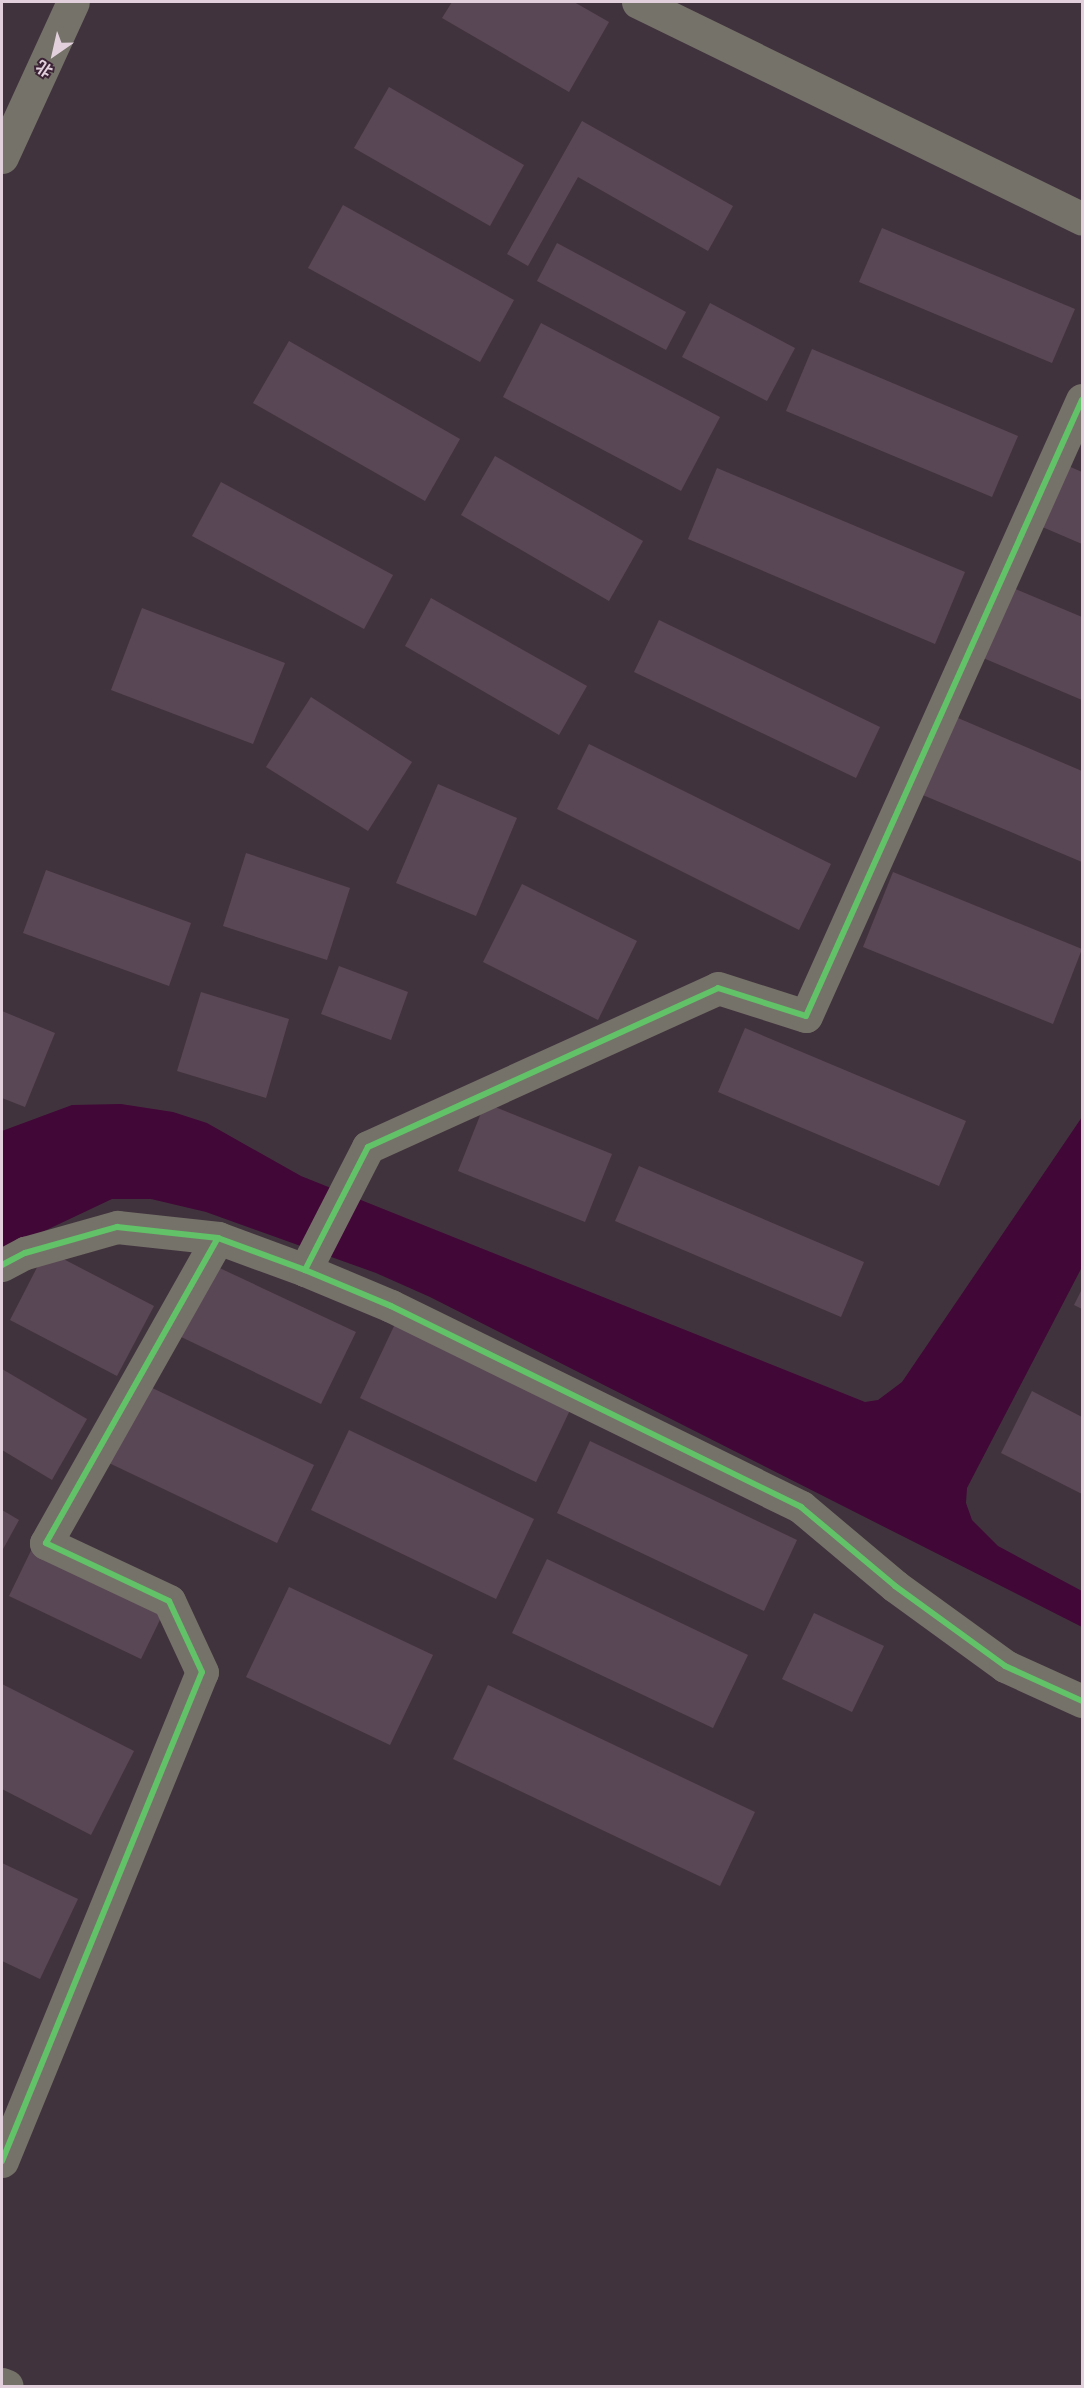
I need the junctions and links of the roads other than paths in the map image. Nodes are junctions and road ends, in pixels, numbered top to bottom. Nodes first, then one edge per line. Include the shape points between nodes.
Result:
1 (73, 2) edge
2 (638, 2) edge
3 (2, 157) edge
4 (1083, 219) edge
5 (1083, 400) edge
6 (218, 1238) junction
7 (309, 1264) junction
8 (2, 1265) edge
9 (1083, 1701) edge
10 (2, 2161) edge
11 (2, 2384) edge
12 (7, 2386) edge

1 - 3 street
2 - 4 street
5 - 7 street via 806,1016 718,988 368,1147
6 - 7 street
6 - 8 street via 117,1227 25,1252
6 - 10 street via 46,1544 169,1601 202,1672
7 - 9 street via 801,1507 895,1586 1005,1666
11 - 12 street

